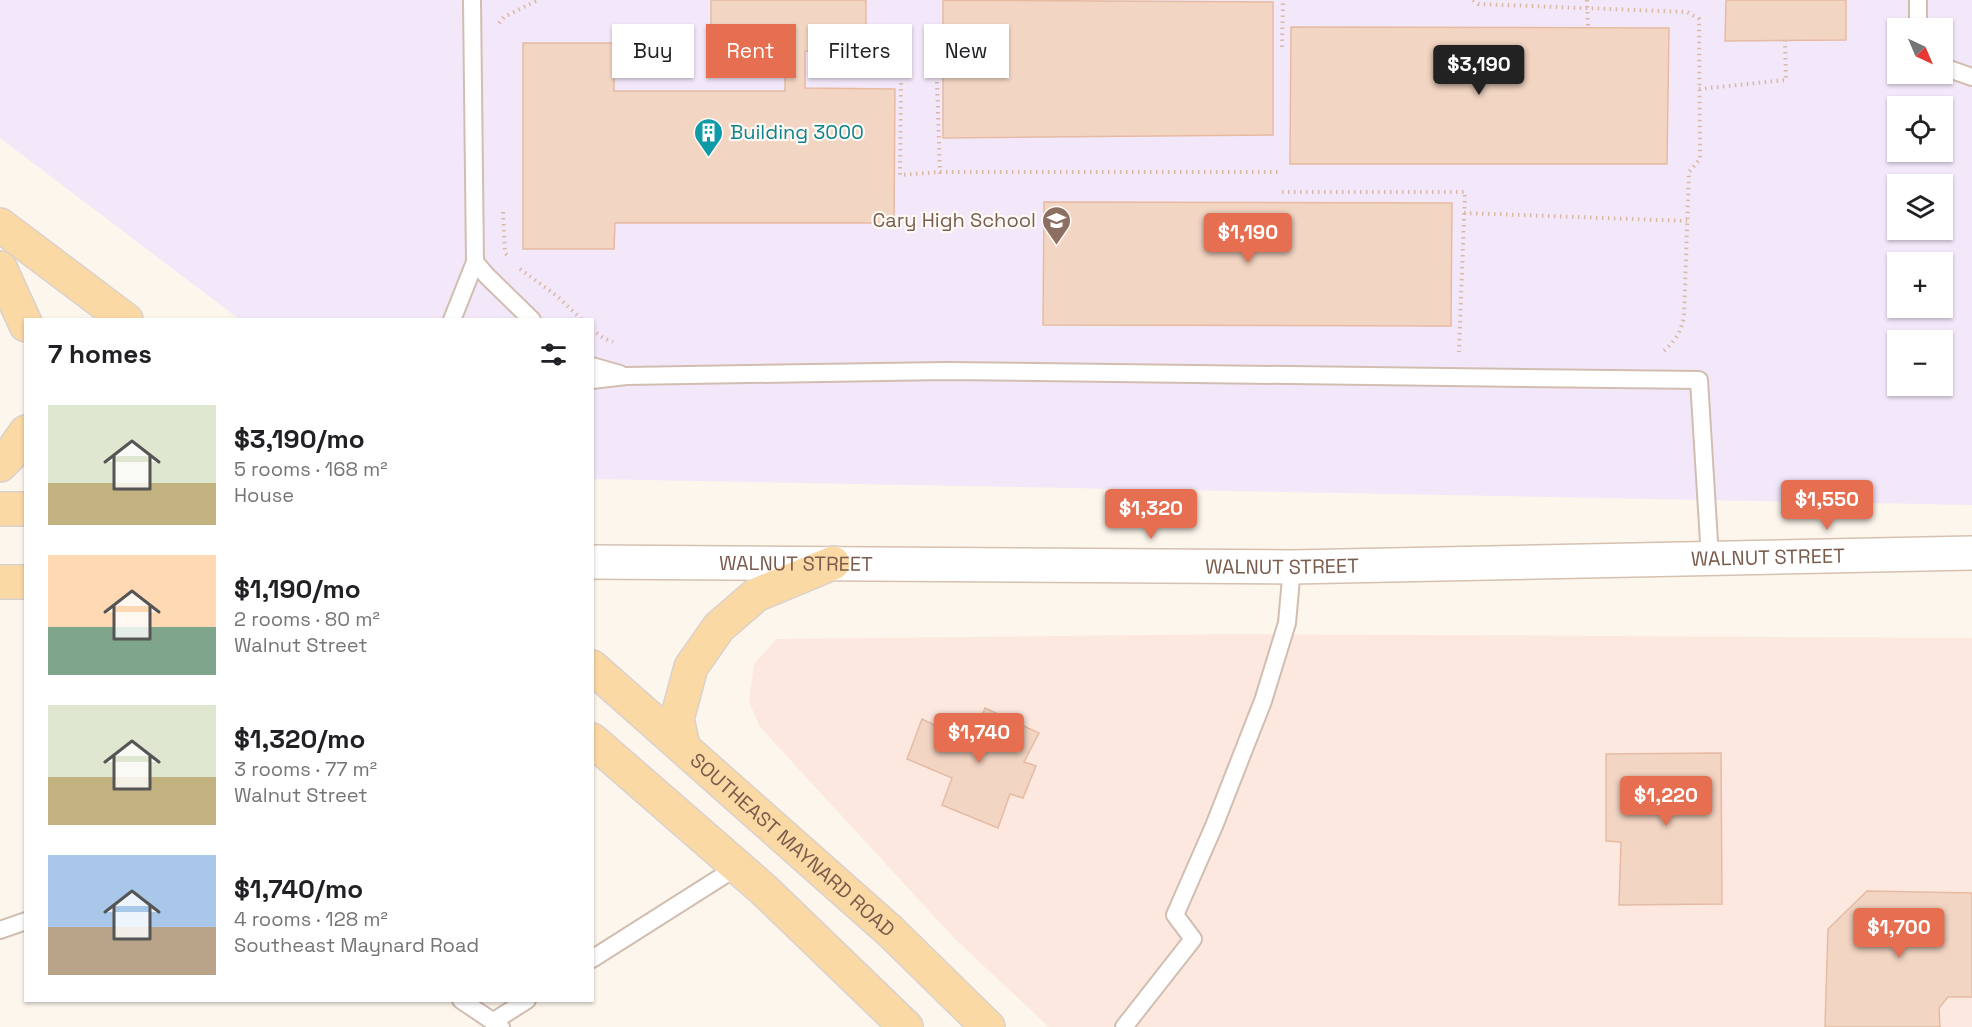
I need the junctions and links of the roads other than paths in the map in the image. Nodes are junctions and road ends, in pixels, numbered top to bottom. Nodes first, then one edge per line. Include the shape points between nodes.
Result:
1 (472, 0) edge
2 (1918, 0) edge
3 (1918, 18) edge
4 (1953, 70) edge
5 (1972, 76) edge
6 (0, 225) edge
7 (475, 262) junction
8 (0, 268) edge
9 (123, 318) edge
10 (453, 318) edge
11 (530, 318) edge
12 (24, 321) edge
13 (594, 367) edge
14 (626, 376) junction
15 (594, 380) edge
16 (24, 435) edge
17 (0, 465) edge
18 (0, 509) edge
19 (24, 509) edge
20 (1972, 553) edge
21 (1710, 558) junction
22 (594, 562) edge
23 (833, 563) junction
24 (1292, 567) junction
25 (0, 582) edge
26 (24, 582) edge
27 (594, 669) edge
28 (594, 742) edge
29 (684, 746) junction
30 (737, 867) junction
31 (24, 922) edge
32 (0, 930) edge
33 (594, 958) edge
34 (464, 1002) edge
35 (524, 1002) edge
36 (497, 1024) edge
37 (906, 1027) edge
38 (988, 1027) edge
39 (1124, 1027) edge

1 - 7 lane
2 - 3 lane
4 - 5 lane
6 - 9 main road
7 - 10 lane
7 - 11 lane
8 - 12 main road
13 - 14 lane
14 - 15 lane
14 - 21 lane via 946,371 1699,380
16 - 17 main road
18 - 19 main road
20 - 21 main road, WALNUT STREET
21 - 24 main road, WALNUT STREET
22 - 23 main road, WALNUT STREET
23 - 24 main road, WALNUT STREET
23 - 29 main road via 756,596 719,627 690,667 677,719
24 - 39 lane via 1287,623 1263,701 1175,915 1193,939
25 - 26 main road
27 - 29 main road, SOUTHEAST MAYNARD ROAD
28 - 30 main road
29 - 38 main road, SOUTHEAST MAYNARD ROAD via 890,931
30 - 33 lane
30 - 37 main road
31 - 32 lane
34 - 36 lane
35 - 36 lane

